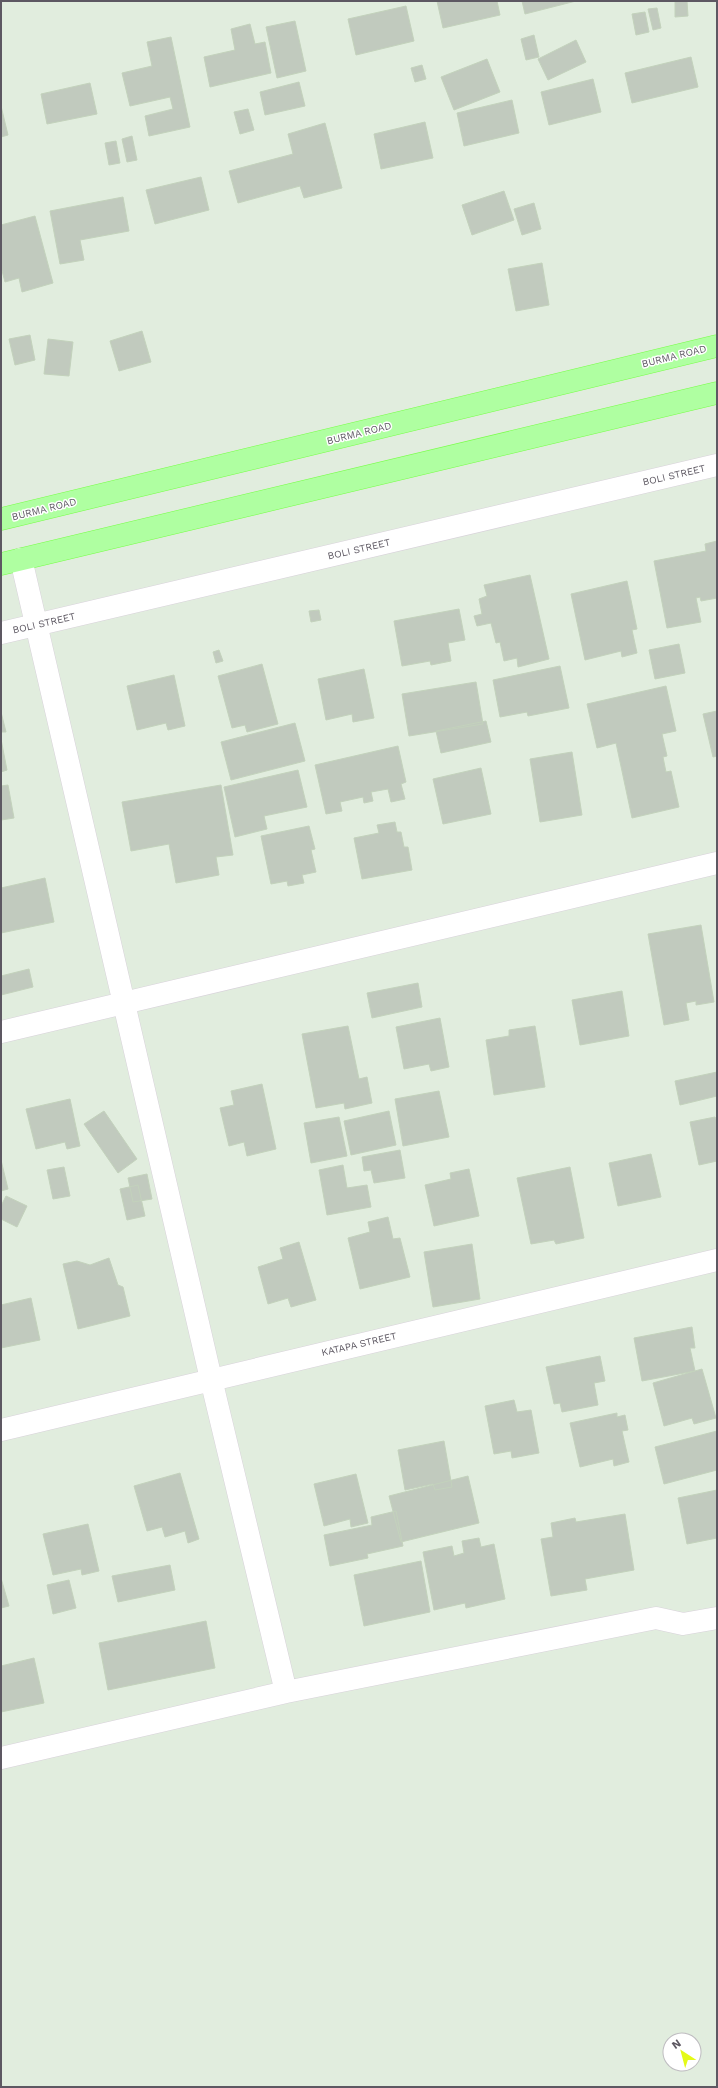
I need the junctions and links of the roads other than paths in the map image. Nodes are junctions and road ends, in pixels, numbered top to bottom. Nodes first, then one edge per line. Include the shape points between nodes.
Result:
1 (717, 346) edge
2 (717, 393) edge
3 (717, 465) edge
4 (1, 519) edge
5 (11, 561) edge
6 (35, 625) junction
7 (1, 633) edge
8 (717, 863) edge
9 (125, 1002) junction
10 (1, 1032) edge
11 (717, 1260) edge
12 (211, 1379) junction
13 (1, 1430) edge
14 (717, 1618) edge
15 (286, 1692) junction
16 (1, 1758) edge

1 - 4 main road, BURMA ROAD
2 - 5 main road
3 - 6 street, BOLI STREET
5 - 6 street
6 - 7 street, BOLI STREET
6 - 9 street
8 - 9 street
9 - 10 street
9 - 12 street
11 - 12 street, KATAPA STREET
12 - 13 street, KATAPA STREET
12 - 15 street
14 - 15 street via 683,1624 656,1618
15 - 16 street

